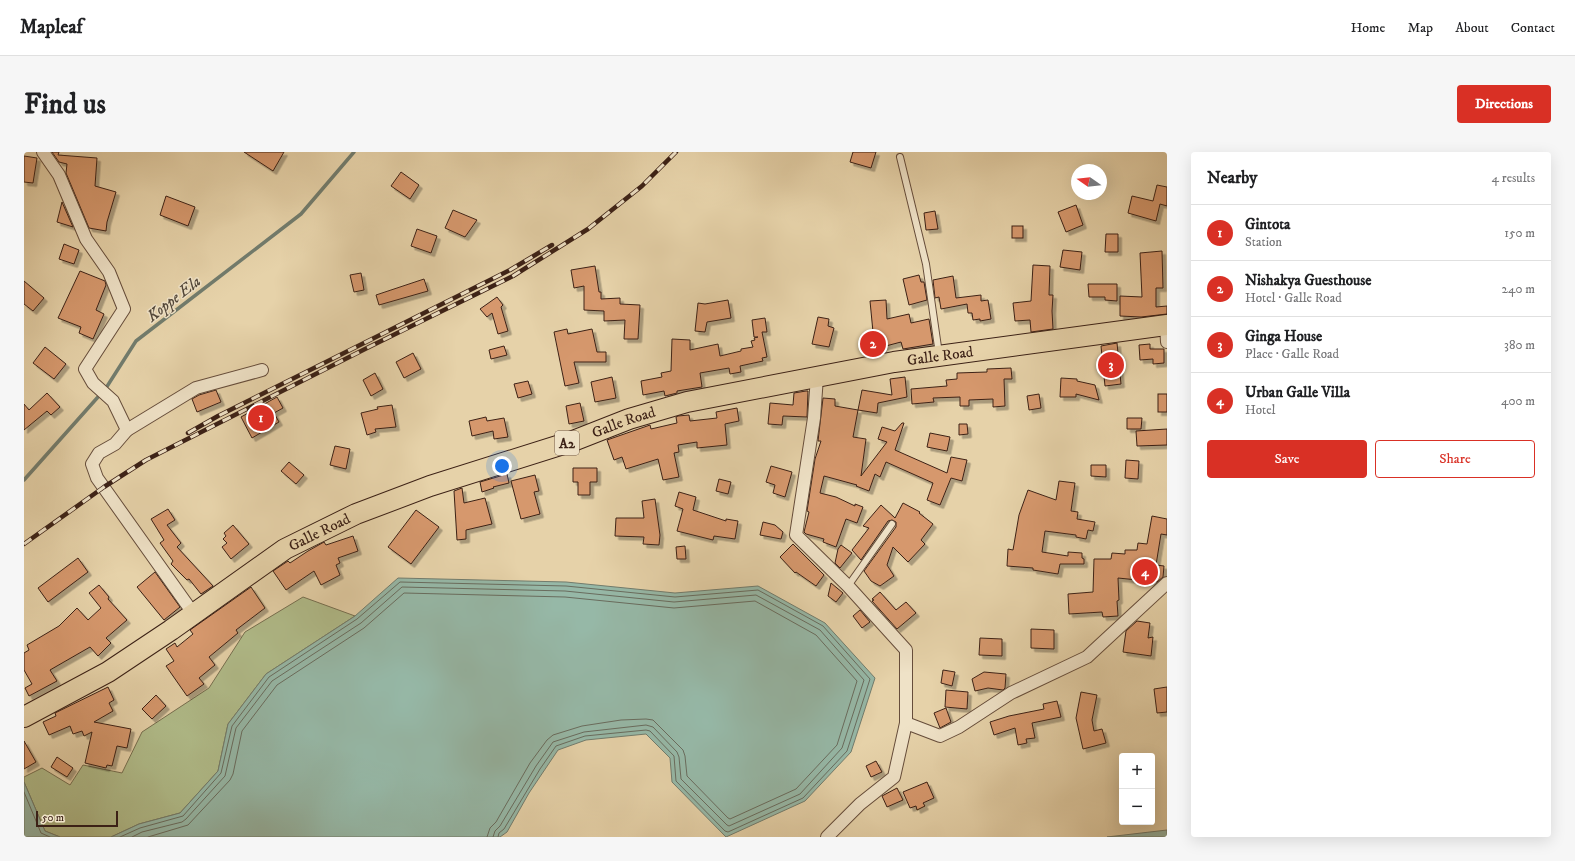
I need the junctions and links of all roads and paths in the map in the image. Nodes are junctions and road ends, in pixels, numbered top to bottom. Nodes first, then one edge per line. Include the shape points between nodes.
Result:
1 (44, 152) edge
2 (900, 157) dead end
3 (1167, 331) edge
4 (940, 356) junction
5 (262, 370) dead end
6 (817, 377) junction
7 (127, 430) junction
8 (892, 524) dead end
9 (848, 586) junction
10 (1164, 589) edge
11 (194, 613) junction
12 (24, 717) edge
13 (906, 723) junction
14 (827, 837) edge

1 - 7 street via 58,175 86,239 109,272 124,309 85,369 93,383 113,401
2 - 4 lane via 926,264
3 - 4 highway, Galle Road / A2
4 - 6 highway, Galle Road / A2
5 - 7 street via 196,388
6 - 9 street via 814,418 796,535
6 - 11 highway, Galle Road / A2 via 686,402 629,419 573,441 422,488 356,514 285,549
7 - 11 street via 115,444 99,453 92,464 96,478
8 - 9 lane
9 - 13 street via 906,650
10 - 13 street via 1087,657 1011,693 959,728 940,736
11 - 12 highway, Galle Road / A2 via 108,672
13 - 14 street via 894,777 860,804

